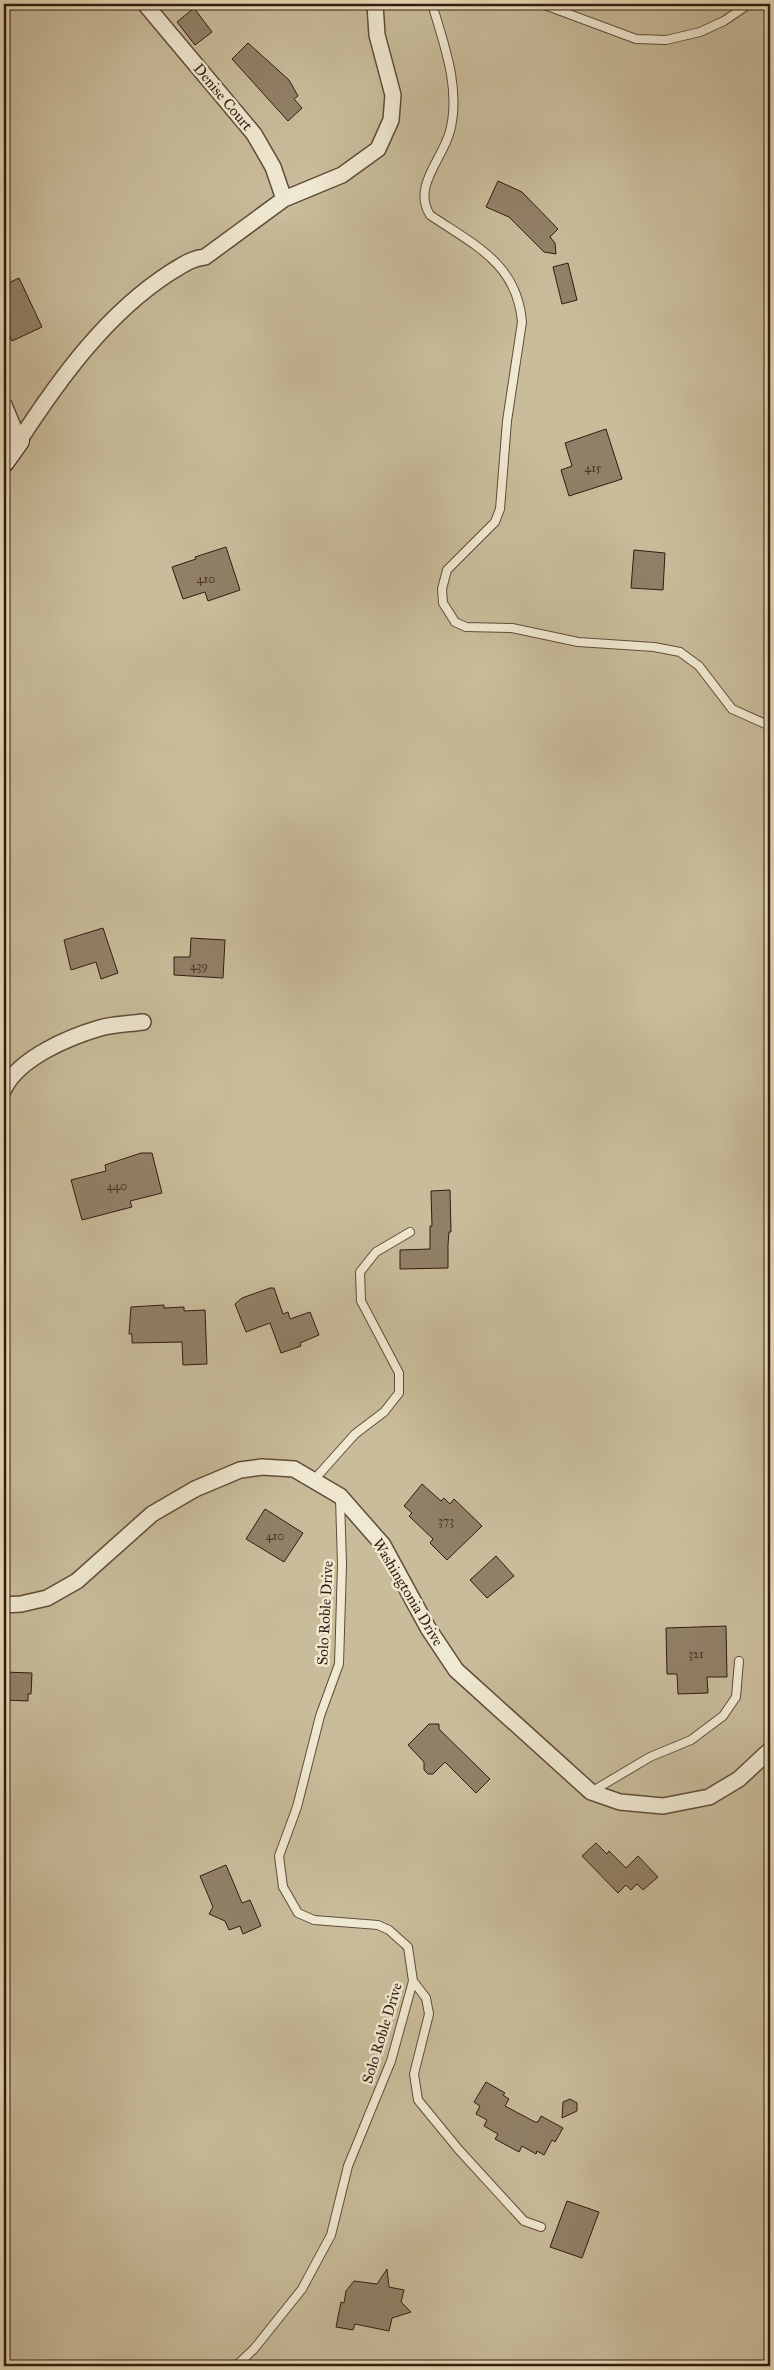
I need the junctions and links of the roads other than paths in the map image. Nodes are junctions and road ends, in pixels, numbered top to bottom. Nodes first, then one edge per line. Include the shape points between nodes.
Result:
1 (145, 4) edge
2 (374, 4) edge
3 (432, 4) edge
4 (542, 4) edge
5 (749, 4) edge
6 (284, 199) junction
7 (4, 405) edge
8 (19, 440) junction
9 (4, 462) edge
10 (770, 726) edge
11 (143, 1022) dead end
12 (4, 1089) edge
13 (410, 1232) dead end
14 (313, 1481) junction
15 (340, 1496) junction
16 (4, 1604) edge
17 (740, 1661) dead end
18 (770, 1750) edge
19 (591, 1792) junction
20 (413, 1981) junction
21 (541, 2226) dead end
22 (236, 2366) edge

1 - 6 street, Denise Court via 254,134 273,167
2 - 6 street via 393,95 391,120 378,149 342,175
3 - 10 lane via 454,97 445,145 425,183 424,207 430,215 494,259 511,281 521,306 522,322 507,421 500,509 495,522 447,570 442,589 443,603 455,622 466,627 512,628 578,642 680,652 699,666 732,709
4 - 5 lane via 636,39 666,40 700,32
6 - 8 street via 205,257 195,258 158,281 116,316 83,353
7 - 8 street
8 - 9 street
11 - 12 street via 102,1028 73,1038 27,1062
13 - 14 lane via 376,1252 360,1272 361,1301 399,1373 399,1393 384,1412 355,1434
14 - 15 street, Washingtonia Drive
14 - 16 street, Washingtonia Drive via 294,1469 262,1466 240,1470 195,1489 152,1514 77,1581 47,1598
15 - 19 street, Washingtonia Drive via 383,1545 428,1628 456,1670
15 - 20 lane, Solo Roble Drive via 339,1664 320,1716 296,1807 279,1856 283,1887 298,1913 314,1920 378,1926 389,1930 408,1947
17 - 19 lane via 736,1697 723,1716 692,1740 650,1756
18 - 19 street, Washingtonia Drive via 739,1780 709,1797 663,1806 620,1802
20 - 21 lane via 426,1998 429,2014 414,2074 418,2100 524,2221
20 - 22 lane, Solo Roble Drive via 391,2061 348,2166 331,2235 302,2289 254,2349

